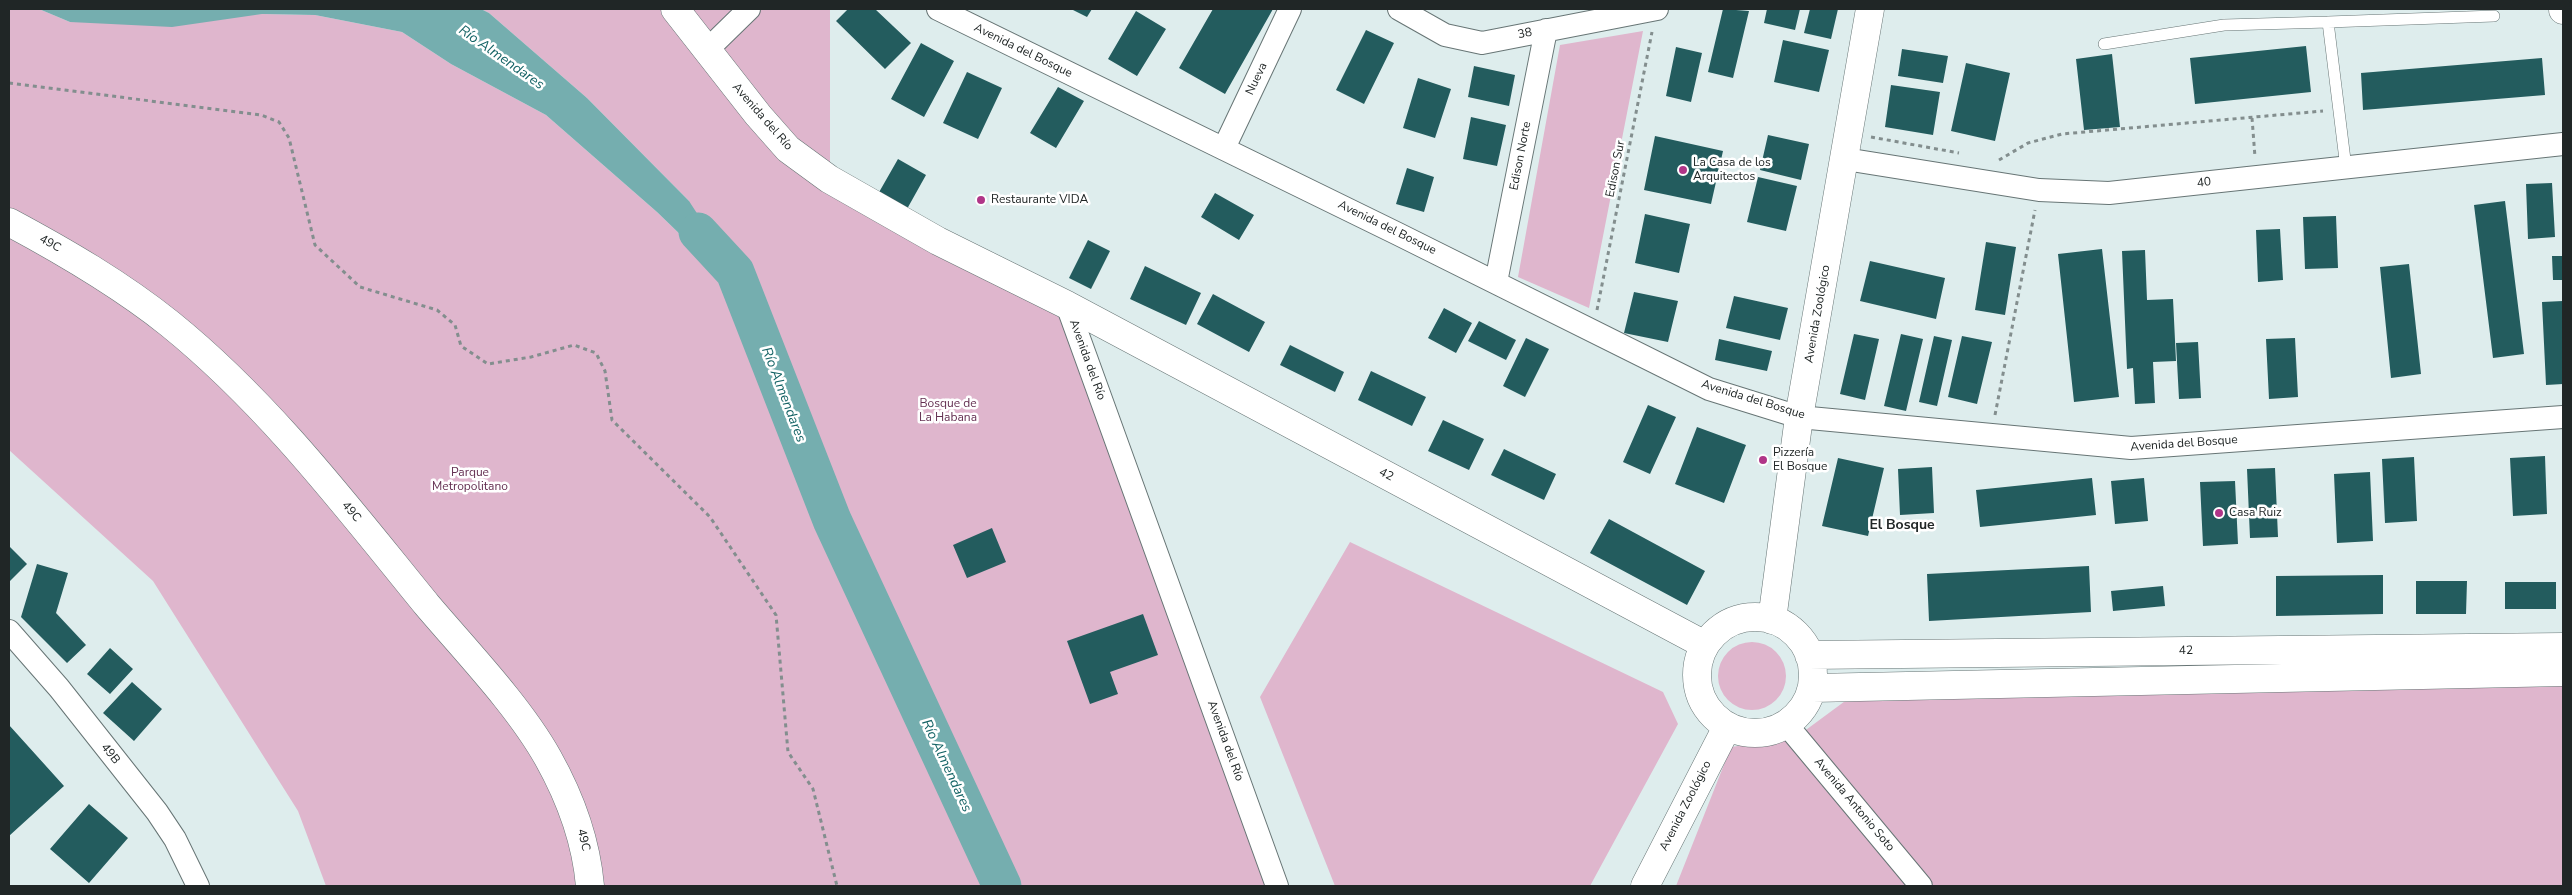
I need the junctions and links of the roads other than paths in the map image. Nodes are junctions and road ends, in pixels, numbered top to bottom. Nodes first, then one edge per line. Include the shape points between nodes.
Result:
1 (674, 9) edge
2 (749, 9) edge
3 (938, 9) edge
4 (1290, 9) edge
5 (1399, 9) edge
6 (1656, 9) edge
7 (1870, 9) edge
8 (2494, 16) dead end
9 (2328, 22) junction
10 (1546, 30) junction
11 (2104, 44) dead end
12 (706, 51) junction
13 (2563, 144) edge
14 (1847, 146) junction
15 (1224, 148) junction
16 (2346, 168) junction
17 (9, 222) edge
18 (1496, 282) junction
19 (1067, 305) junction
20 (1800, 417) junction
21 (2563, 417) edge
22 (1772, 620) junction
23 (9, 631) edge
24 (1705, 645) junction
25 (2563, 647) edge
26 (1810, 655) junction
27 (2563, 672) edge
28 (1813, 688) junction
29 (1786, 724) junction
30 (1727, 727) junction
31 (198, 886) edge
32 (590, 886) edge
33 (1277, 886) edge
34 (1645, 886) edge
35 (1921, 886) edge

1 - 12 street, Avenida del Río
2 - 12 street
3 - 15 street, Avenida del Bosque
4 - 15 street, Nueva
5 - 10 street, 38 via 1445,35 1482,43
6 - 10 street, 38
7 - 14 street, Avenida Zoológico
8 - 9 lane
9 - 11 lane via 2224,25
9 - 16 lane
10 - 18 street, Edison Norte
12 - 19 street, Avenida del Río via 788,149 829,179 938,241
13 - 16 street, 40
14 - 16 street, 40 via 2039,190 2109,193
14 - 20 street, Avenida Zoológico
15 - 18 street, Avenida del Bosque
17 - 32 street, 49C via 58,248 169,323 218,366 327,483 499,691 547,756 580,826
18 - 20 street, Avenida del Bosque via 1709,389
19 - 24 street, 42
19 - 33 street, Avenida del Río
20 - 21 street, Avenida del Bosque via 2131,448
20 - 22 street, Avenida Zoológico
22 - 24 street via 1747,617 1733,621 1717,631
22 - 26 street via 1786,626
23 - 31 street, 49B via 59,688 157,812 175,839
24 - 30 street via 1698,662 1696,681 1712,716
25 - 26 street, 42
26 - 28 street
27 - 28 street
28 - 29 street via 1798,713
29 - 30 street via 1757,733
29 - 35 street, Avenida Antonio Soto
30 - 34 street, Avenida Zoológico

